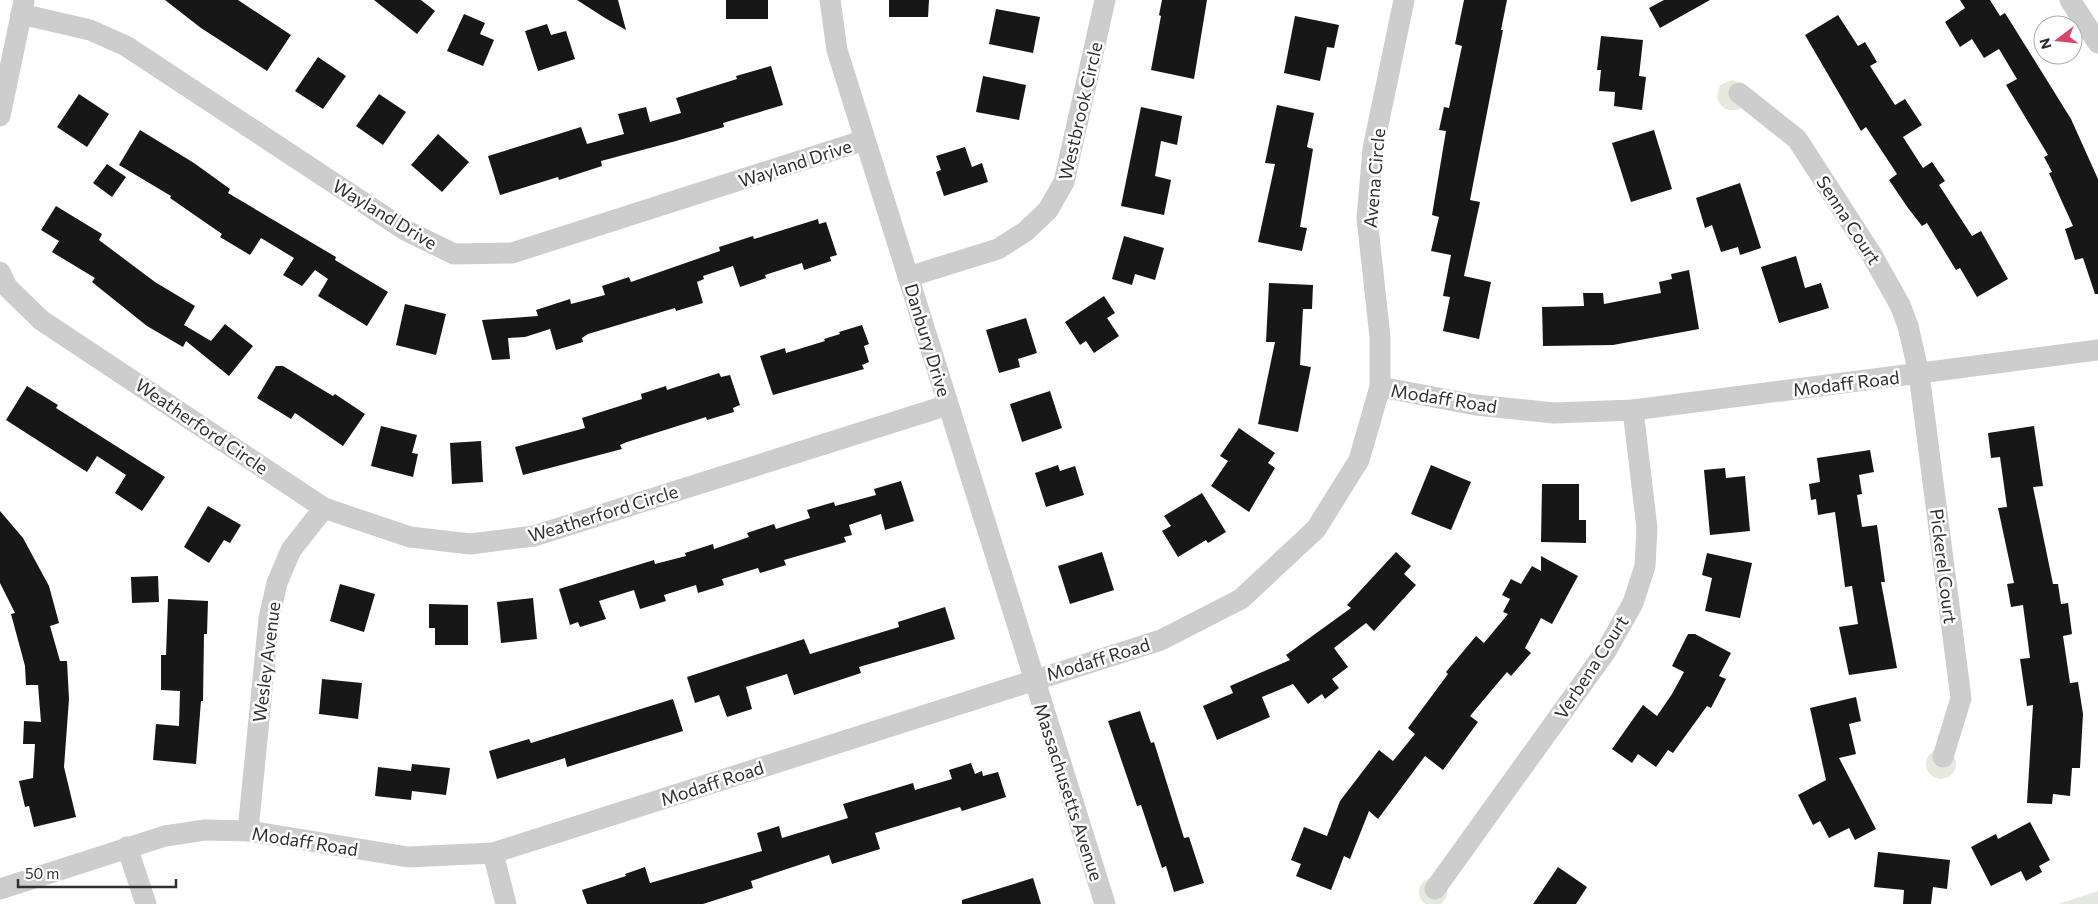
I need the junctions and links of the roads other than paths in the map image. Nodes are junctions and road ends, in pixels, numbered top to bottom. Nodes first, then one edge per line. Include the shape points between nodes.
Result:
1 (830, 0) edge
2 (1105, 0) edge
3 (1404, 0) edge
4 (2070, 0) edge
5 (22, 7) edge
6 (2098, 44) edge
7 (1739, 93) dead end
8 (0, 116) edge
9 (865, 140) junction
10 (0, 272) edge
11 (908, 277) junction
12 (2098, 350) edge
13 (1919, 374) junction
14 (1380, 387) junction
15 (948, 405) junction
16 (1633, 410) junction
17 (324, 508) junction
18 (1034, 679) junction
19 (1943, 757) dead end
20 (248, 831) junction
21 (127, 847) junction
22 (493, 853) junction
23 (0, 889) edge
24 (1434, 889) dead end
25 (146, 904) edge
26 (506, 904) edge
27 (1105, 904) edge

1 - 9 street, Danbury Drive via 837,50
2 - 11 street, Westbrook Circle via 1064,182 1048,210 1026,231 998,248
3 - 14 street, Avena Circle via 1373,149 1367,218 1380,337
4 - 6 street
5 - 8 street
5 - 9 street, Wayland Drive via 126,46 405,230 454,254 512,253
7 - 13 street, Senna Court via 1796,139 1872,254 1900,305
9 - 11 street, Danbury Drive
10 - 17 street, Weatherford Circle via 7,287 41,320
11 - 15 street, Danbury Drive
12 - 13 street, Modaff Road
13 - 16 street, Modaff Road
13 - 19 street, Pickerel Court via 1961,698
14 - 16 street, Modaff Road via 1476,405 1554,413
14 - 18 street, Modaff Road via 1359,460 1316,529 1241,599 1161,640
15 - 17 street, Weatherford Circle via 534,536 470,544 410,537
15 - 18 street, Danbury Drive
16 - 24 street, Verbena Court via 1646,528 1645,566 1633,603 1606,651
17 - 20 street, Wesley Avenue via 291,550 277,583 269,618
18 - 22 street, Modaff Road
18 - 27 street, Massachusetts Avenue
20 - 21 street, Modaff Road via 205,830 165,836
20 - 22 street, Modaff Road via 408,857
21 - 23 street, Modaff Road
21 - 25 street
22 - 26 street

